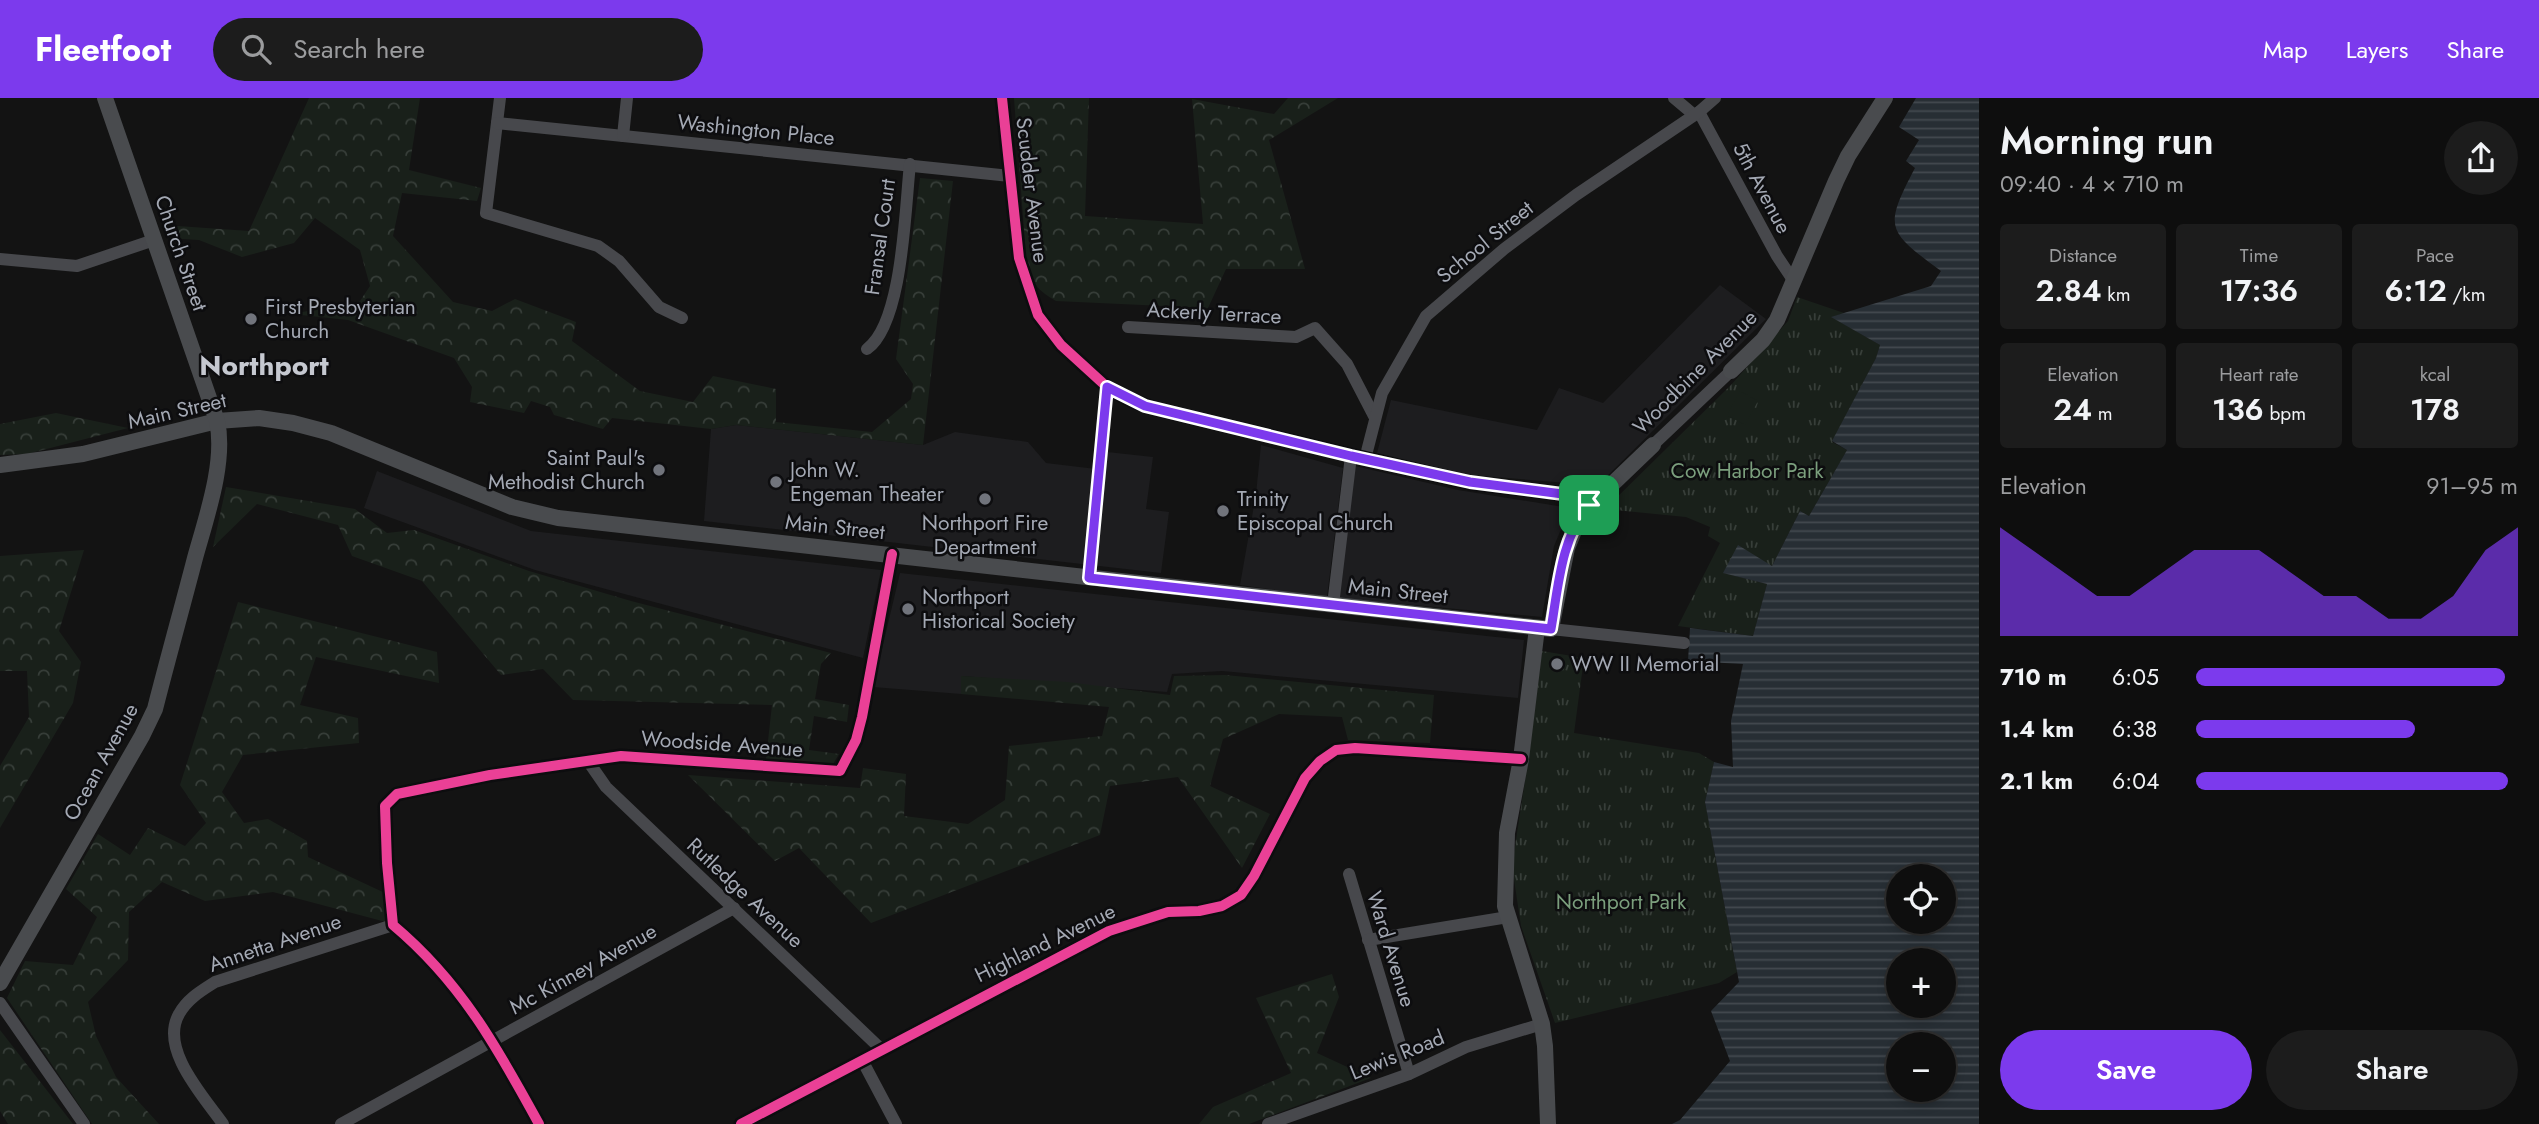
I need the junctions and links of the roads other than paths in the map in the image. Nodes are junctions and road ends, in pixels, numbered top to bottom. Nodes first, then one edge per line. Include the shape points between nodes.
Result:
1 (105, 98) edge
2 (500, 98) edge
3 (627, 98) edge
4 (1002, 98) edge
5 (1674, 98) edge
6 (1715, 98) edge
7 (1885, 98) edge
8 (1696, 113) junction
9 (497, 122) junction
10 (623, 136) junction
11 (910, 164) junction
12 (1010, 176) junction
13 (153, 240) junction
14 (0, 259) edge
15 (1793, 280) junction
16 (682, 318) dead end
17 (1128, 327) dead end
18 (867, 349) dead end
19 (1731, 371) joint
20 (1107, 387) junction
21 (1374, 416) junction
22 (217, 421) junction
23 (1653, 445) joint
24 (1351, 456) junction
25 (1365, 459) junction
26 (0, 465) edge
27 (1589, 505) junction
28 (892, 554) junction
29 (1089, 578) junction
30 (1333, 605) junction
31 (1544, 629) junction
32 (1684, 643) dead end
33 (1521, 759) junction
34 (588, 761) junction
35 (1349, 874) dead end
36 (734, 908) junction
37 (1508, 917) junction
38 (393, 925) junction
39 (1368, 940) junction
40 (0, 983) edge
41 (0, 1003) edge
42 (1542, 1024) junction
43 (494, 1041) junction
44 (881, 1049) junction
45 (862, 1060) junction
46 (1409, 1074) junction
47 (84, 1124) edge
48 (223, 1124) edge
49 (341, 1124) edge
50 (539, 1124) edge
51 (741, 1124) edge
52 (896, 1124) edge
53 (1268, 1124) edge
54 (1548, 1124) edge

1 - 13 main road, Church Street
2 - 9 street
3 - 10 street
4 - 12 street, Scudder Avenue
5 - 8 street, 5th Avenue
6 - 8 street, School Street
7 - 15 main road, Woodbine Avenue via 1848,156
8 - 15 street, 5th Avenue
8 - 21 street, School Street via 1566,202 1426,316 1382,393
9 - 10 street, Washington Place
9 - 16 street via 486,213 598,246 619,261 659,307
10 - 11 street, Washington Place
11 - 12 street, Washington Place
11 - 18 street, Fransal Court via 898,277 881,334
12 - 20 street, Scudder Avenue via 1019,258 1038,315 1061,345
13 - 14 street via 77,266
13 - 22 main road, Church Street
15 - 19 main road, Woodbine Avenue via 1777,320
17 - 21 street, Ackerly Terrace via 1296,337 1315,328 1347,364
19 - 23 street, Woodbine Avenue
20 - 24 street, Scudder Avenue via 1145,406
20 - 29 street
21 - 25 street, School Street
22 - 26 main road, Main Street via 83,454
22 - 28 main road, Main Street via 259,418 331,433 535,514
22 - 40 main road, Ocean Avenue via 220,434 213,488 155,709
23 - 27 main road, Woodbine Avenue
24 - 25 street, Scudder Avenue
24 - 30 street
25 - 27 street, Scudder Avenue via 1470,482 1578,496
27 - 31 main road, Woodbine Avenue via 1567,548
28 - 29 main road, Main Street
28 - 34 street, Woodside Avenue via 862,717 840,771 621,755
29 - 30 main road, Main Street
30 - 31 main road, Main Street
31 - 32 street, Main Street
31 - 33 main road, Woodbine Avenue
33 - 37 main road, Woodbine Avenue via 1507,833
33 - 44 street, Highland Avenue via 1336,750 1305,778 1241,895 1222,906 1168,912 1109,931
34 - 36 street, Rutledge Avenue via 606,788
34 - 38 street, Woodside Avenue via 397,794 385,806
35 - 39 street, Ward Avenue
36 - 43 street, Mc Kinney Avenue
36 - 44 street, Rutledge Avenue
37 - 39 street
37 - 42 main road, Woodbine Avenue
38 - 43 street via 439,968
38 - 48 street, Annetta Avenue via 215,982 194,995 177,1015 177,1055
39 - 46 street, Ward Avenue
41 - 47 street
42 - 46 street, Lewis Road via 1466,1047
42 - 54 main road, Woodbine Avenue
43 - 49 street, Mc Kinney Avenue
43 - 50 street
44 - 45 street, Highland Avenue
45 - 51 street, Highland Avenue
45 - 52 street
46 - 53 street, Lewis Road

